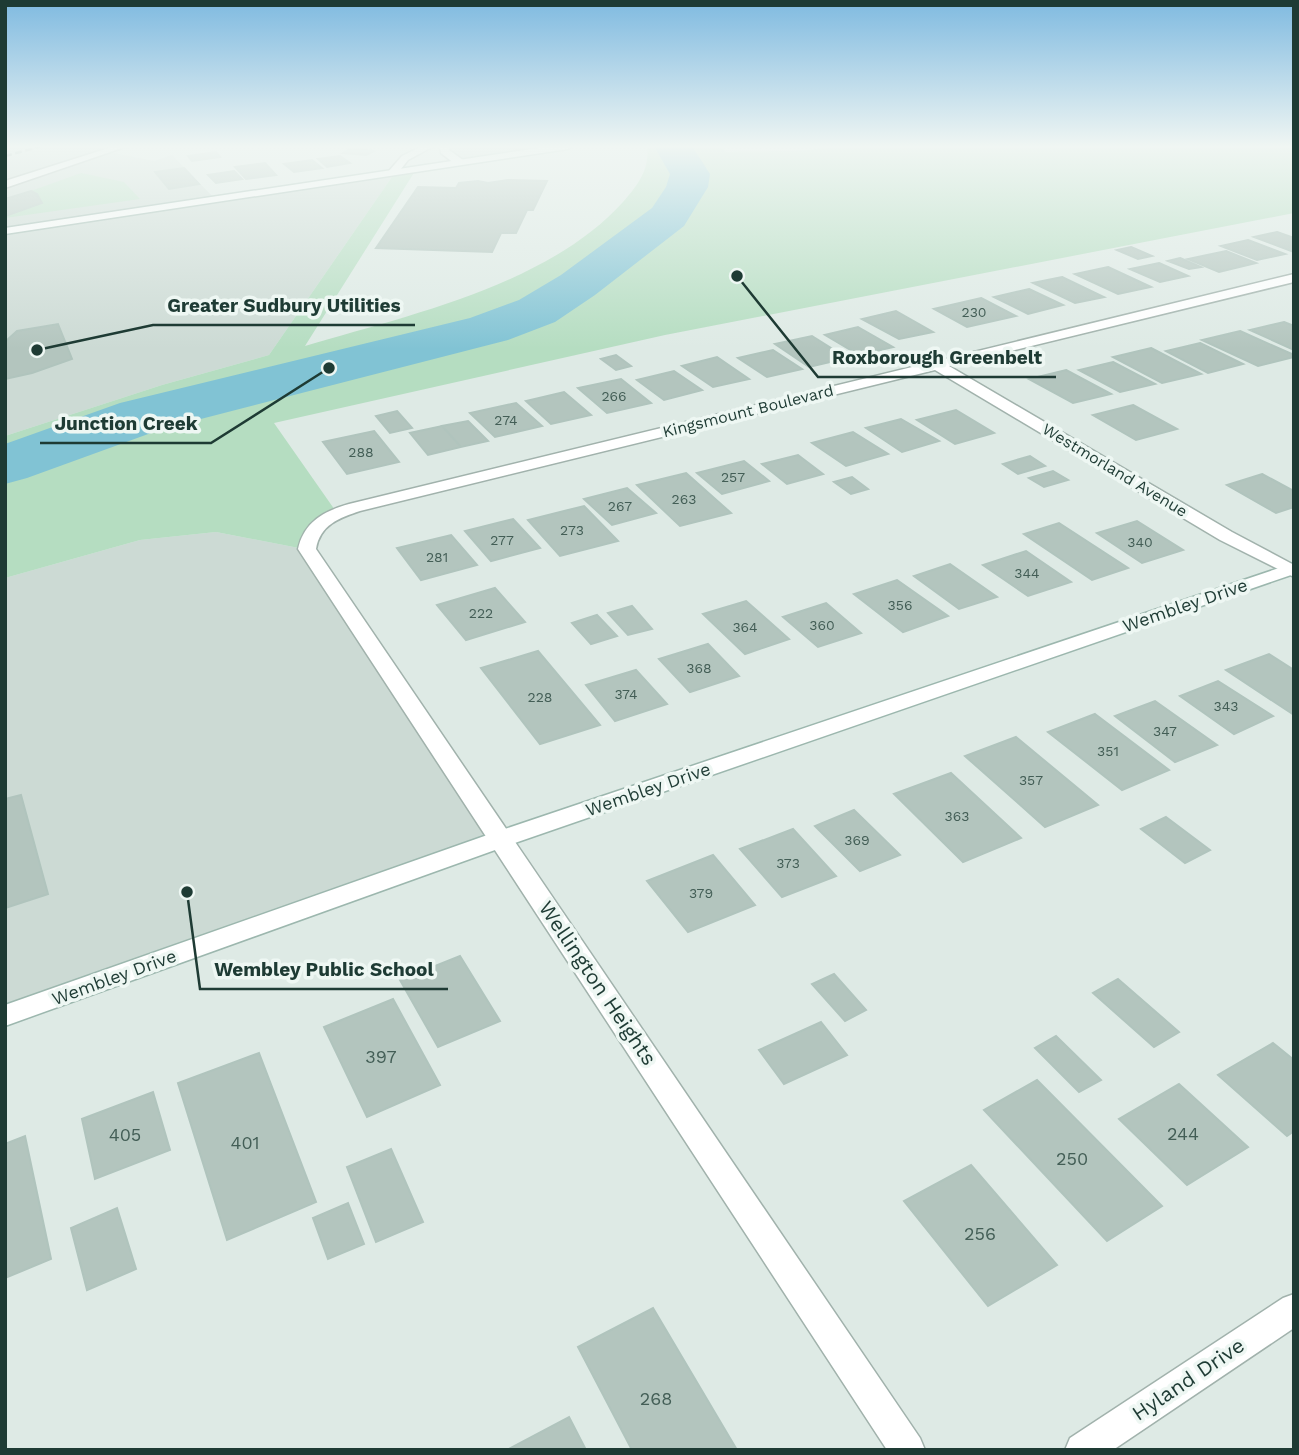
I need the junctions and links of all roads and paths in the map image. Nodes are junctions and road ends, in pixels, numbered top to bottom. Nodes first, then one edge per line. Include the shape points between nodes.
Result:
1 (117, 214) edge
2 (5, 231) edge
3 (1294, 278) edge
4 (937, 365) junction
5 (327, 520) joint
6 (1292, 570) edge
7 (501, 839) junction
8 (5, 1016) edge
9 (1294, 1309) edge
10 (908, 1450) edge
11 (1083, 1450) edge

1 - 2 street
3 - 4 street, Kingsmount Boulevard
4 - 5 street, Kingsmount Boulevard via 383,500
4 - 6 street, Westmorland Avenue via 1226,536
5 - 7 street, Wellington Heights via 312,533 307,549
6 - 7 street, Wembley Drive
7 - 8 street, Wembley Drive
7 - 10 street, Wellington Heights
9 - 11 street, Hyland Drive

